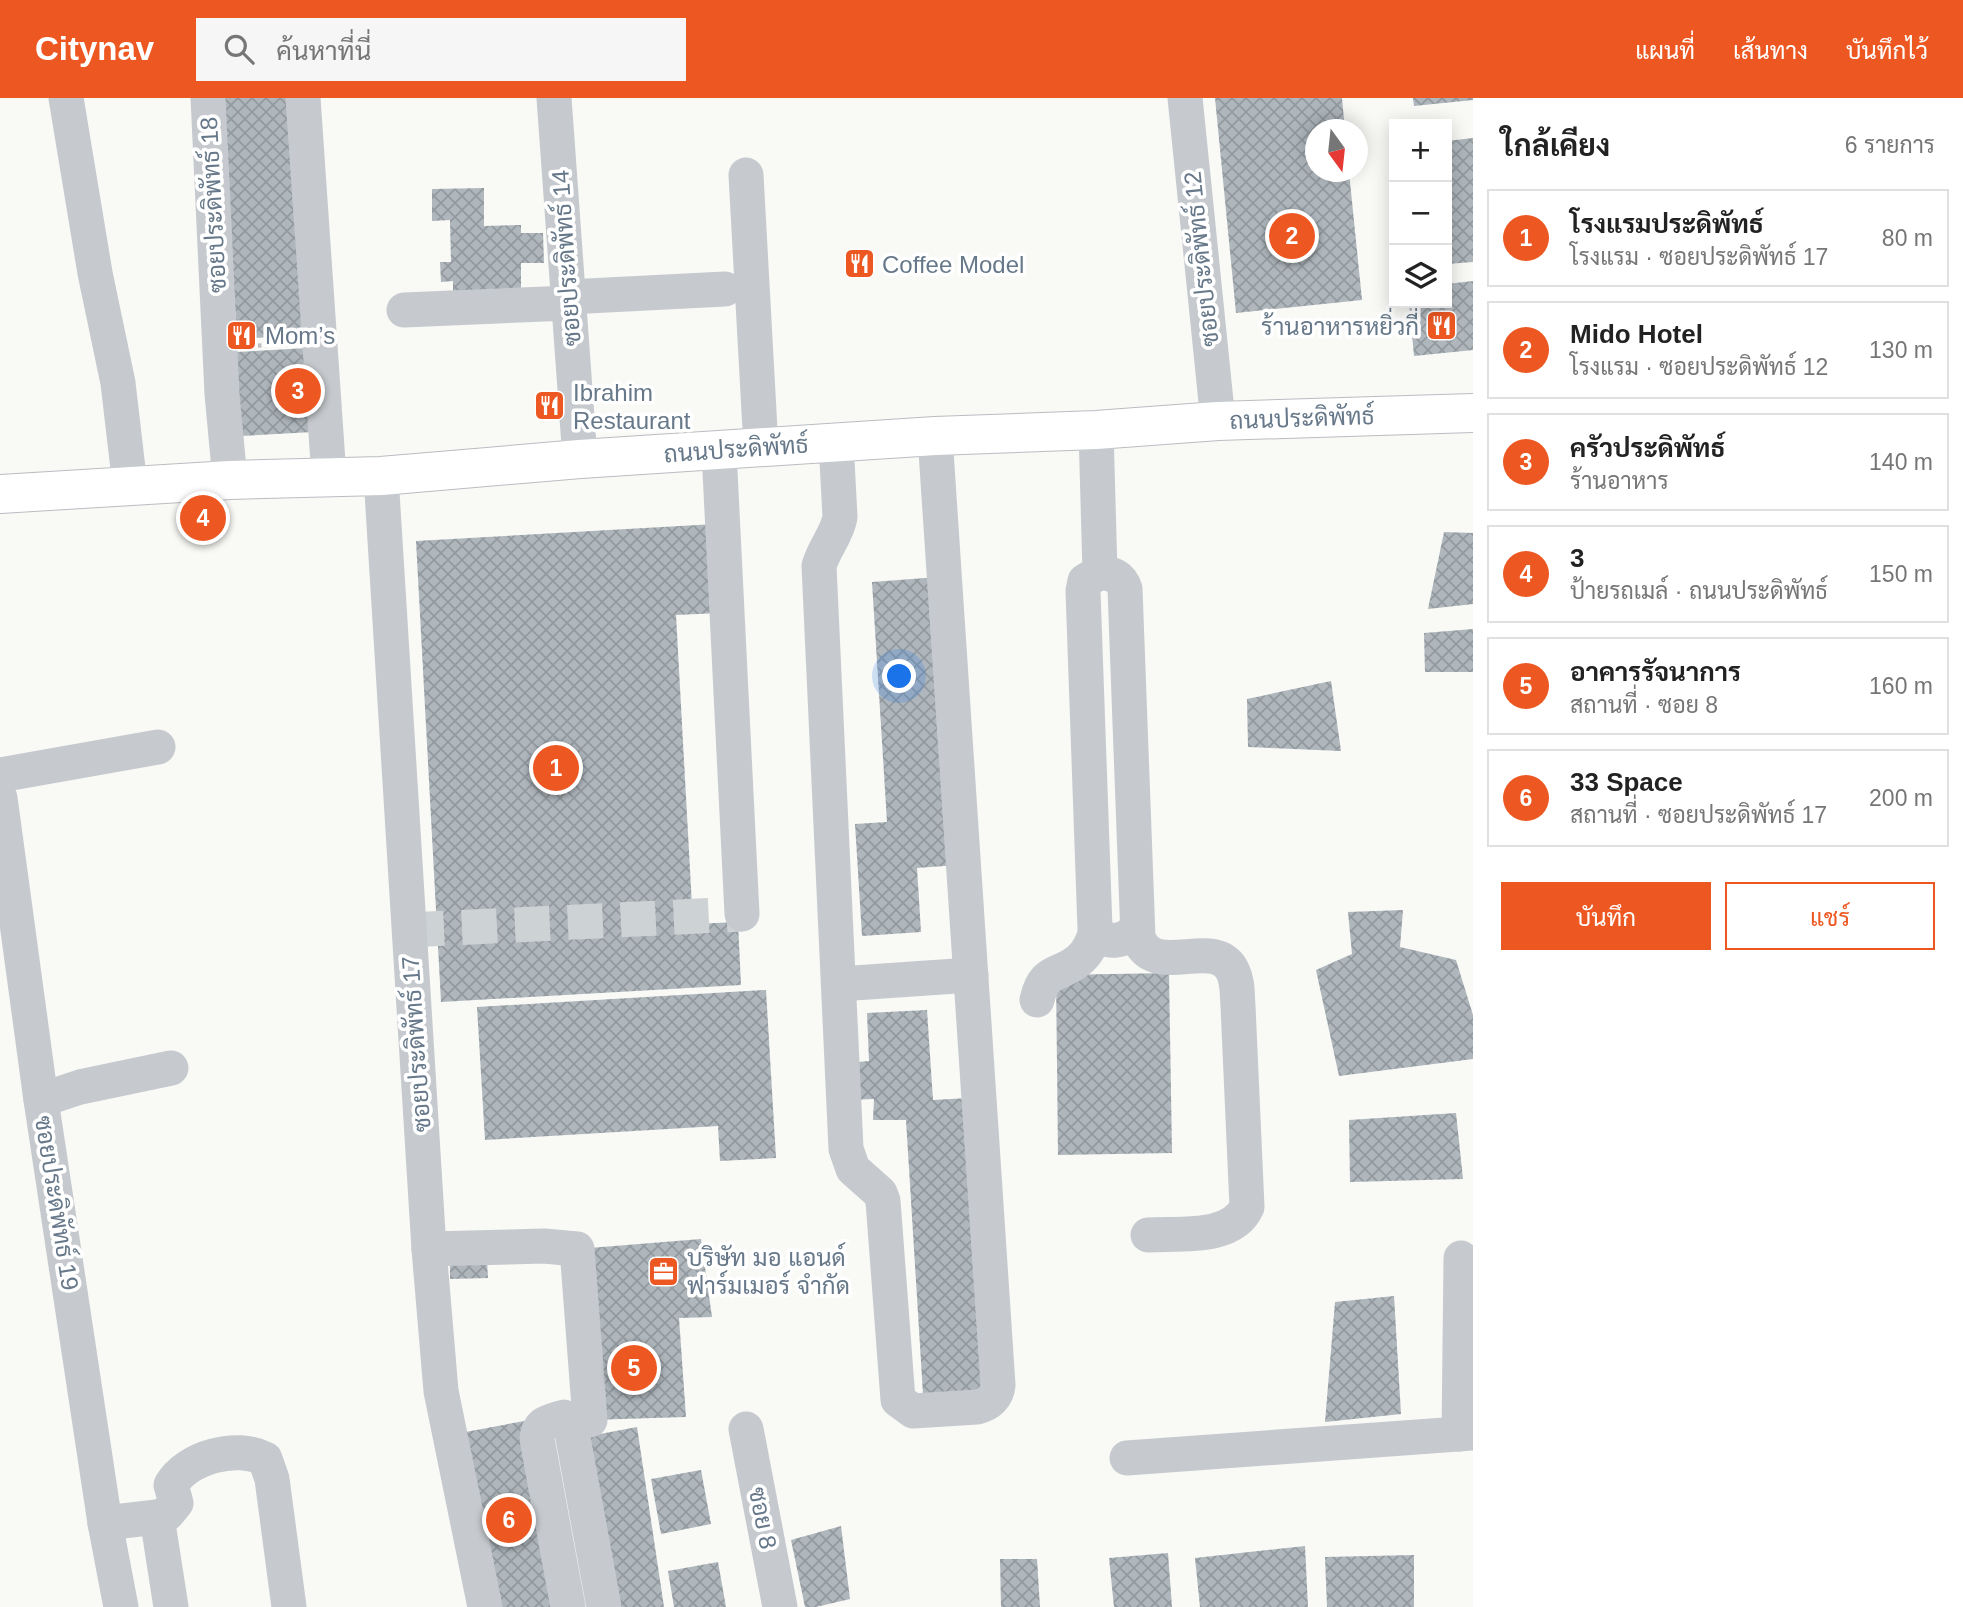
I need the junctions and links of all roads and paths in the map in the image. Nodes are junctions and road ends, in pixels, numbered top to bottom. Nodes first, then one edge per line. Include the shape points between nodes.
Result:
1 (66, 98) edge
2 (208, 98) edge
3 (303, 98) edge
4 (554, 98) edge
5 (1185, 98) edge
6 (746, 175) dead end
7 (725, 289) dead end
8 (568, 300) junction
9 (404, 310) dead end
10 (320, 341) junction
11 (220, 349) junction
12 (1473, 413) edge
13 (1218, 421) junction
14 (1096, 430) junction
15 (935, 436) junction
16 (836, 442) junction
17 (761, 448) junction
18 (719, 451) junction
19 (580, 459) junction
20 (381, 476) junction
21 (329, 477) junction
22 (230, 480) junction
23 (130, 486) junction
24 (0, 494) edge
25 (1100, 572) junction
26 (158, 747) dead end
27 (0, 775) edge
28 (0, 799) edge
29 (742, 914) dead end
30 (1136, 929) junction
31 (1096, 931) junction
32 (971, 975) junction
33 (839, 984) junction
34 (1037, 1000) dead end
35 (171, 1068) dead end
36 (41, 1100) junction
37 (1148, 1235) dead end
38 (429, 1249) junction
39 (1461, 1258) dead end
40 (569, 1420) junction
41 (746, 1429) dead end
42 (1466, 1433) edge
43 (1127, 1458) dead end
44 (157, 1517) junction
45 (105, 1523) junction
46 (121, 1607) edge
47 (171, 1607) edge
48 (289, 1607) edge
49 (485, 1607) edge
50 (568, 1607) edge
51 (604, 1607) edge
52 (780, 1607) edge

1 - 23 street via 118,383
2 - 11 street, ซอยประดิพัทธ์ 18
3 - 10 street
4 - 8 street, ซอยประดิพัทธ์ 14
5 - 13 street, ซอยประดิพัทธ์ 12
6 - 17 street
7 - 8 street
8 - 9 street
8 - 19 street, ซอยประดิพัทธ์ 14
10 - 11 path
10 - 21 street
11 - 22 street, ซอยประดิพัทธ์ 18
12 - 13 main road, ถนนประดิพัทธ์
13 - 14 main road, ถนนประดิพัทธ์
14 - 15 main road, ถนนประดิพัทธ์
14 - 25 street
15 - 16 main road, ถนนประดิพัทธ์
15 - 32 street
16 - 17 main road, ถนนประดิพัทธ์
16 - 33 street via 839,526 819,566
17 - 18 main road, ถนนประดิพัทธ์
18 - 19 main road, ถนนประดิพัทธ์
18 - 29 street
19 - 20 main road, ถนนประดิพัทธ์
20 - 21 main road, ถนนประดิพัทธ์
20 - 38 street, ซอยประดิพัทธ์ 17
21 - 22 main road, ถนนประดิพัทธ์
22 - 23 main road, ถนนประดิพัทธ์
23 - 24 main road, ถนนประดิพัทธ์
25 - 30 street via 1112,573 1125,589
25 - 31 street via 1085,581 1083,591
26 - 27 street
28 - 36 street, ซอยประดิพัทธ์ 19
30 - 31 street via 1115,941
30 - 37 street via 1140,943 1153,954 1170,959 1214,956 1235,976 1247,1202 1239,1221 1224,1229
31 - 34 street via 1080,960 1047,977
32 - 33 street
32 - 33 street via 998,1385 996,1396 977,1407 913,1411 895,1395 883,1201 853,1169 846,1149
35 - 36 street
36 - 45 street, ซอยประดิพัทธ์ 19
38 - 40 street via 577,1249 590,1420
38 - 49 street, ซอยประดิพัทธ์ 17 via 441,1391
39 - 42 street
40 - 50 street via 564,1417 542,1424 537,1440
40 - 51 street
41 - 52 street, ซอย 8
42 - 43 street
44 - 45 street
44 - 47 street
44 - 48 street via 167,1514 176,1503 171,1485 187,1467 228,1451 265,1459 272,1479
45 - 46 street, ซอยประดิพัทธ์ 19

